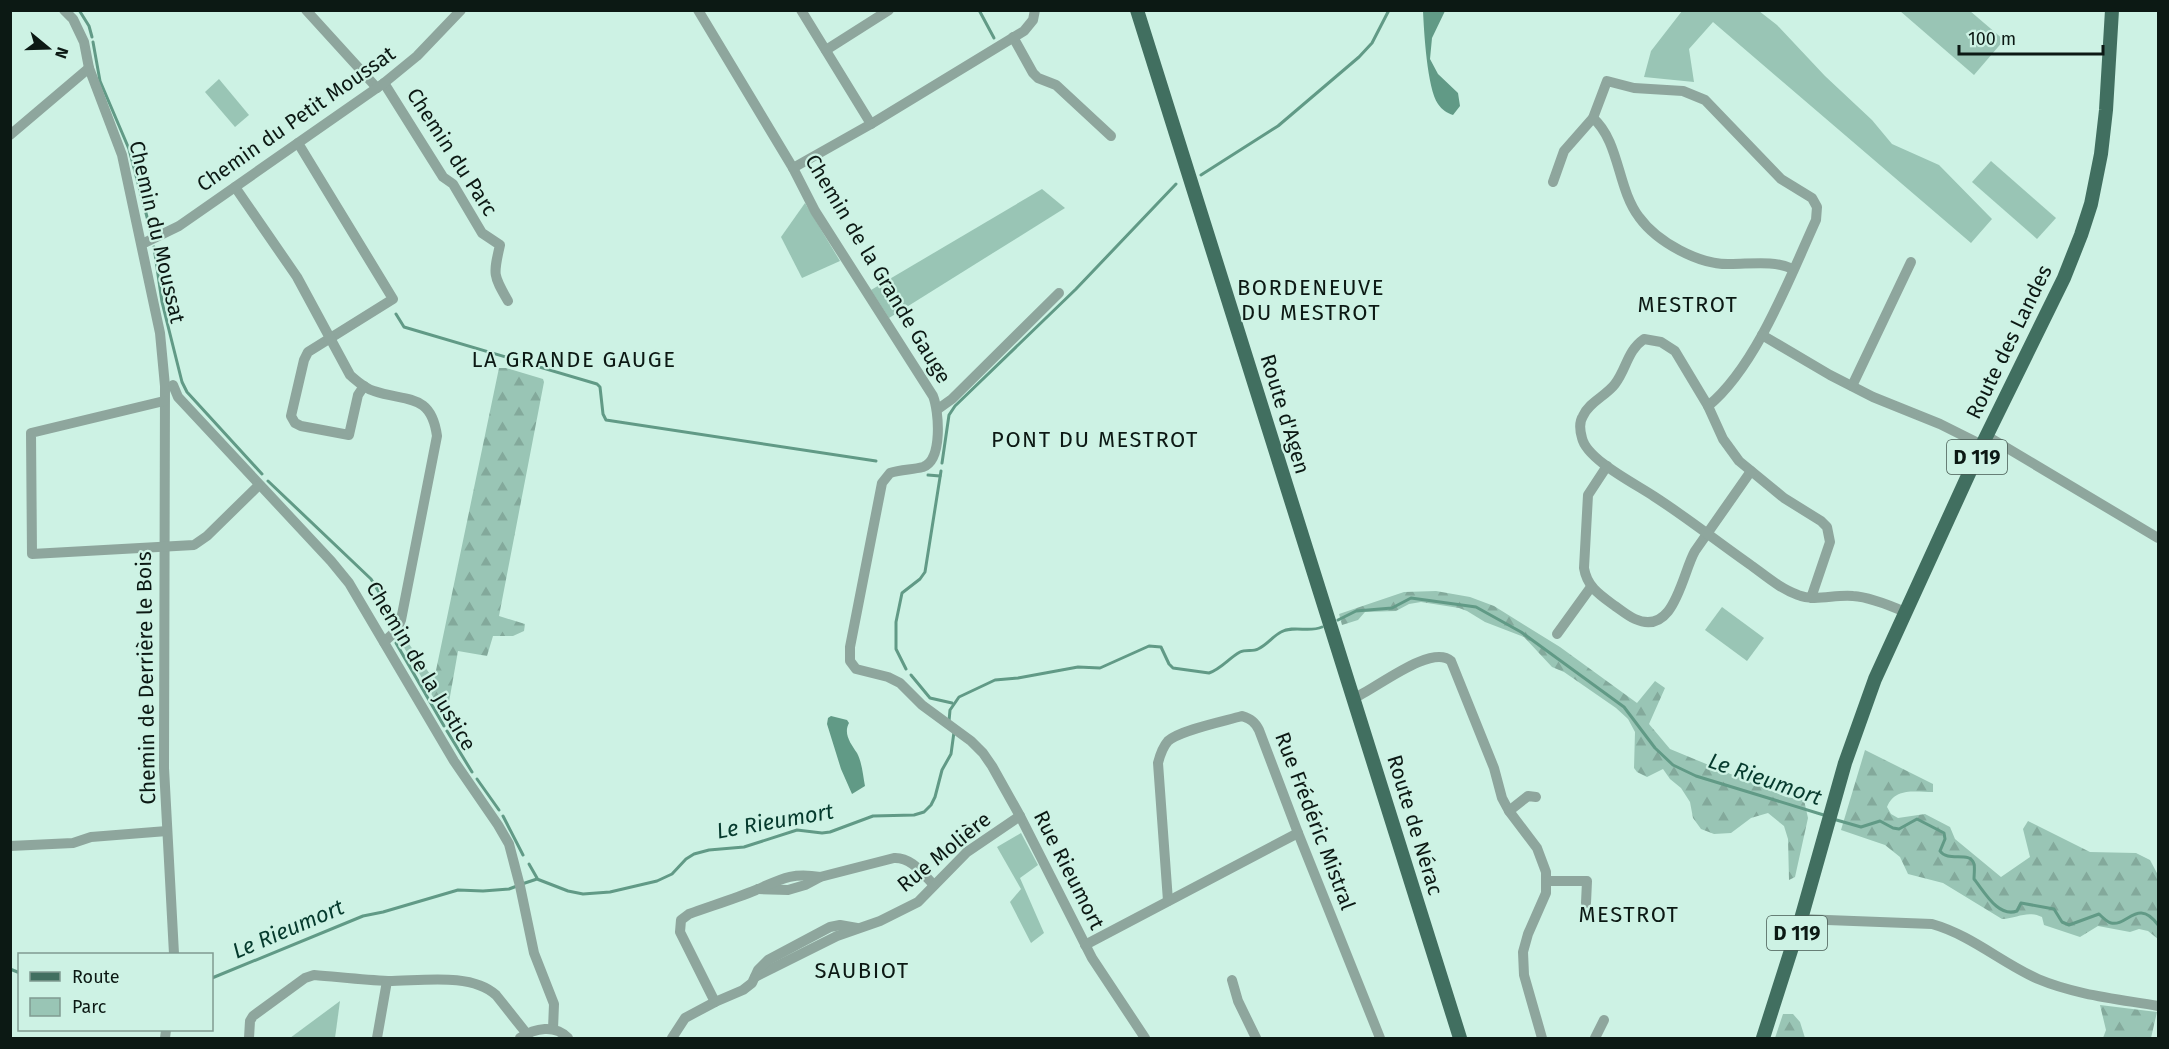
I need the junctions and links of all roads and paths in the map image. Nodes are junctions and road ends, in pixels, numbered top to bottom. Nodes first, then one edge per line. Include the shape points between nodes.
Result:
1 (64, 10) edge
2 (306, 10) edge
3 (461, 10) edge
4 (698, 10) edge
5 (801, 10) edge
6 (889, 10) edge
7 (1035, 10) edge
8 (1137, 10) edge
9 (2112, 10) edge
10 (1014, 37) junction
11 (826, 50) junction
12 (89, 68) junction
13 (381, 86) junction
14 (1593, 118) junction
15 (871, 124) junction
16 (10, 135) edge
17 (1111, 136) dead end
18 (298, 143) junction
19 (793, 168) junction
20 (1553, 182) dead end
21 (235, 187) junction
22 (142, 244) junction
23 (1911, 262) dead end
24 (1793, 269) junction
25 (1059, 293) dead end
26 (508, 301) dead end
27 (1762, 334) junction
28 (330, 338) junction
29 (173, 385) dead end
30 (364, 386) junction
31 (1852, 386) junction
32 (164, 401) junction
33 (1707, 406) junction
34 (938, 409) junction
35 (1984, 441) junction
36 (1607, 466) junction
37 (1751, 471) junction
38 (258, 486) junction
39 (1707, 534) junction
40 (2158, 538) edge
41 (164, 545) junction
42 (1591, 587) junction
43 (1811, 598) junction
44 (1905, 612) junction
45 (1331, 624) joint
46 (1557, 634) dead end
47 (384, 642) junction
48 (1354, 698) junction
49 (951, 727) joint
50 (1536, 797) dead end
51 (1509, 811) junction
52 (1020, 816) junction
53 (168, 831) junction
54 (1298, 833) junction
55 (10, 846) edge
56 (1548, 881) junction
57 (934, 885) junction
58 (1168, 901) junction
59 (1586, 903) dead end
60 (1801, 919) junction
61 (1085, 945) junction
62 (174, 953) edge
63 (1232, 980) dead end
64 (387, 981) junction
65 (715, 1002) junction
66 (2158, 1006) edge
67 (1604, 1020) dead end
68 (561, 1033) edge
69 (524, 1036) edge
70 (249, 1038) edge
71 (377, 1038) edge
72 (672, 1038) edge
73 (1145, 1038) edge
74 (1256, 1038) edge
75 (1380, 1038) edge
76 (1460, 1038) edge
77 (1542, 1038) edge
78 (1595, 1038) edge
79 (1763, 1038) edge

1 - 12 street, Chemin du Moussat via 84,42
2 - 13 street
3 - 13 street, Chemin du Petit Moussat via 417,57
4 - 19 street, Chemin de la Grande Gauge
5 - 11 street
6 - 11 street
7 - 10 street via 1029,27
8 - 45 main road, Route d'Agen
9 - 35 main road, Route des Landes / D 119 via 2105,121 2091,204 2064,278
10 - 15 street
10 - 17 street via 1033,73 1056,85
11 - 15 street
12 - 16 street
12 - 22 street, Chemin du Moussat via 122,155
13 - 18 street, Chemin du Petit Moussat
13 - 26 street, Chemin du Parc via 443,177 453,184 482,232 500,245 493,272
14 - 20 street via 1564,151
14 - 24 street via 1608,137 1632,207 1658,236 1706,262 1775,264
14 - 24 street via 1607,81 1634,88 1683,91 1705,100 1781,179 1812,198 1817,207 1816,220
15 - 19 street
18 - 21 street, Chemin du Petit Moussat
18 - 28 street via 393,299
19 - 34 street, Chemin de la Grande Gauge via 815,211
21 - 22 street, Chemin du Petit Moussat via 179,226
21 - 28 street via 297,277
22 - 32 street, Chemin du Moussat via 163,351
23 - 31 street
24 - 27 street
25 - 34 street
27 - 31 street
27 - 33 street via 1736,374
28 - 30 street via 350,375
28 - 30 street via 308,352 304,360 291,416 295,423 349,435 358,394
29 - 38 street, Chemin de la Justice via 178,397
30 - 47 street via 409,397 421,404 430,413 437,436 401,620
31 - 35 street
32 - 41 street, Chemin de Derrière le Bois
32 - 41 street via 31,433 32,554
33 - 36 street via 1675,351 1644,339 1628,355 1616,383 1582,416 1586,448
33 - 37 street via 1723,439
34 - 49 street, Chemin de la Grande Gauge via 934,454 929,463 890,473 882,483 849,656 861,671 900,683
35 - 40 street
35 - 44 main road, Route des Landes / D 119
36 - 39 street
36 - 42 street via 1592,487 1587,503 1584,568
37 - 39 street
37 - 43 street via 1827,527 1830,542
38 - 41 street via 201,541 194,545
38 - 47 street, Chemin de la Justice via 349,583
39 - 42 street via 1690,559 1677,598 1660,618 1636,620
39 - 43 street via 1782,588
41 - 53 street, Chemin de Derrière le Bois
42 - 46 street
43 - 44 street via 1859,596
44 - 60 main road, Route des Landes / D 119 via 1875,679 1845,763
45 - 48 main road, Route de Nérac
47 - 68 street, Chemin de la Justice via 454,761 509,844 534,953
48 - 51 street via 1408,667 1437,656 1447,657
48 - 76 main road, Route de Nérac
49 - 52 street, Rue Rieumort via 983,753
50 - 51 street via 1528,796
51 - 56 street via 1537,848
52 - 57 street, Rue Molière via 967,852
52 - 61 street, Rue Rieumort
53 - 55 street
53 - 62 street, Chemin de Derrière le Bois
54 - 58 street
54 - 58 street, Rue Frédéric Mistral via 1259,730 1251,720 1242,716 1176,736 1163,747 1158,763
54 - 75 street, Rue Frédéric Mistral
56 - 59 street via 1587,881
56 - 77 street via 1523,952 1524,975
57 - 65 street, Rue Molière via 918,902 755,977 743,990
57 - 65 street via 902,857 820,877 788,890 758,889 689,914 681,920 680,932
58 - 61 street
60 - 66 street via 1932,924 2056,986
60 - 79 main road, D 119
61 - 73 street, Rue Rieumort
63 - 74 street
64 - 69 street via 430,979 483,986 496,995
64 - 70 street via 310,975 253,1016
64 - 71 street
65 - 72 street, Rue Molière via 685,1018
67 - 78 street
68 - 69 street

